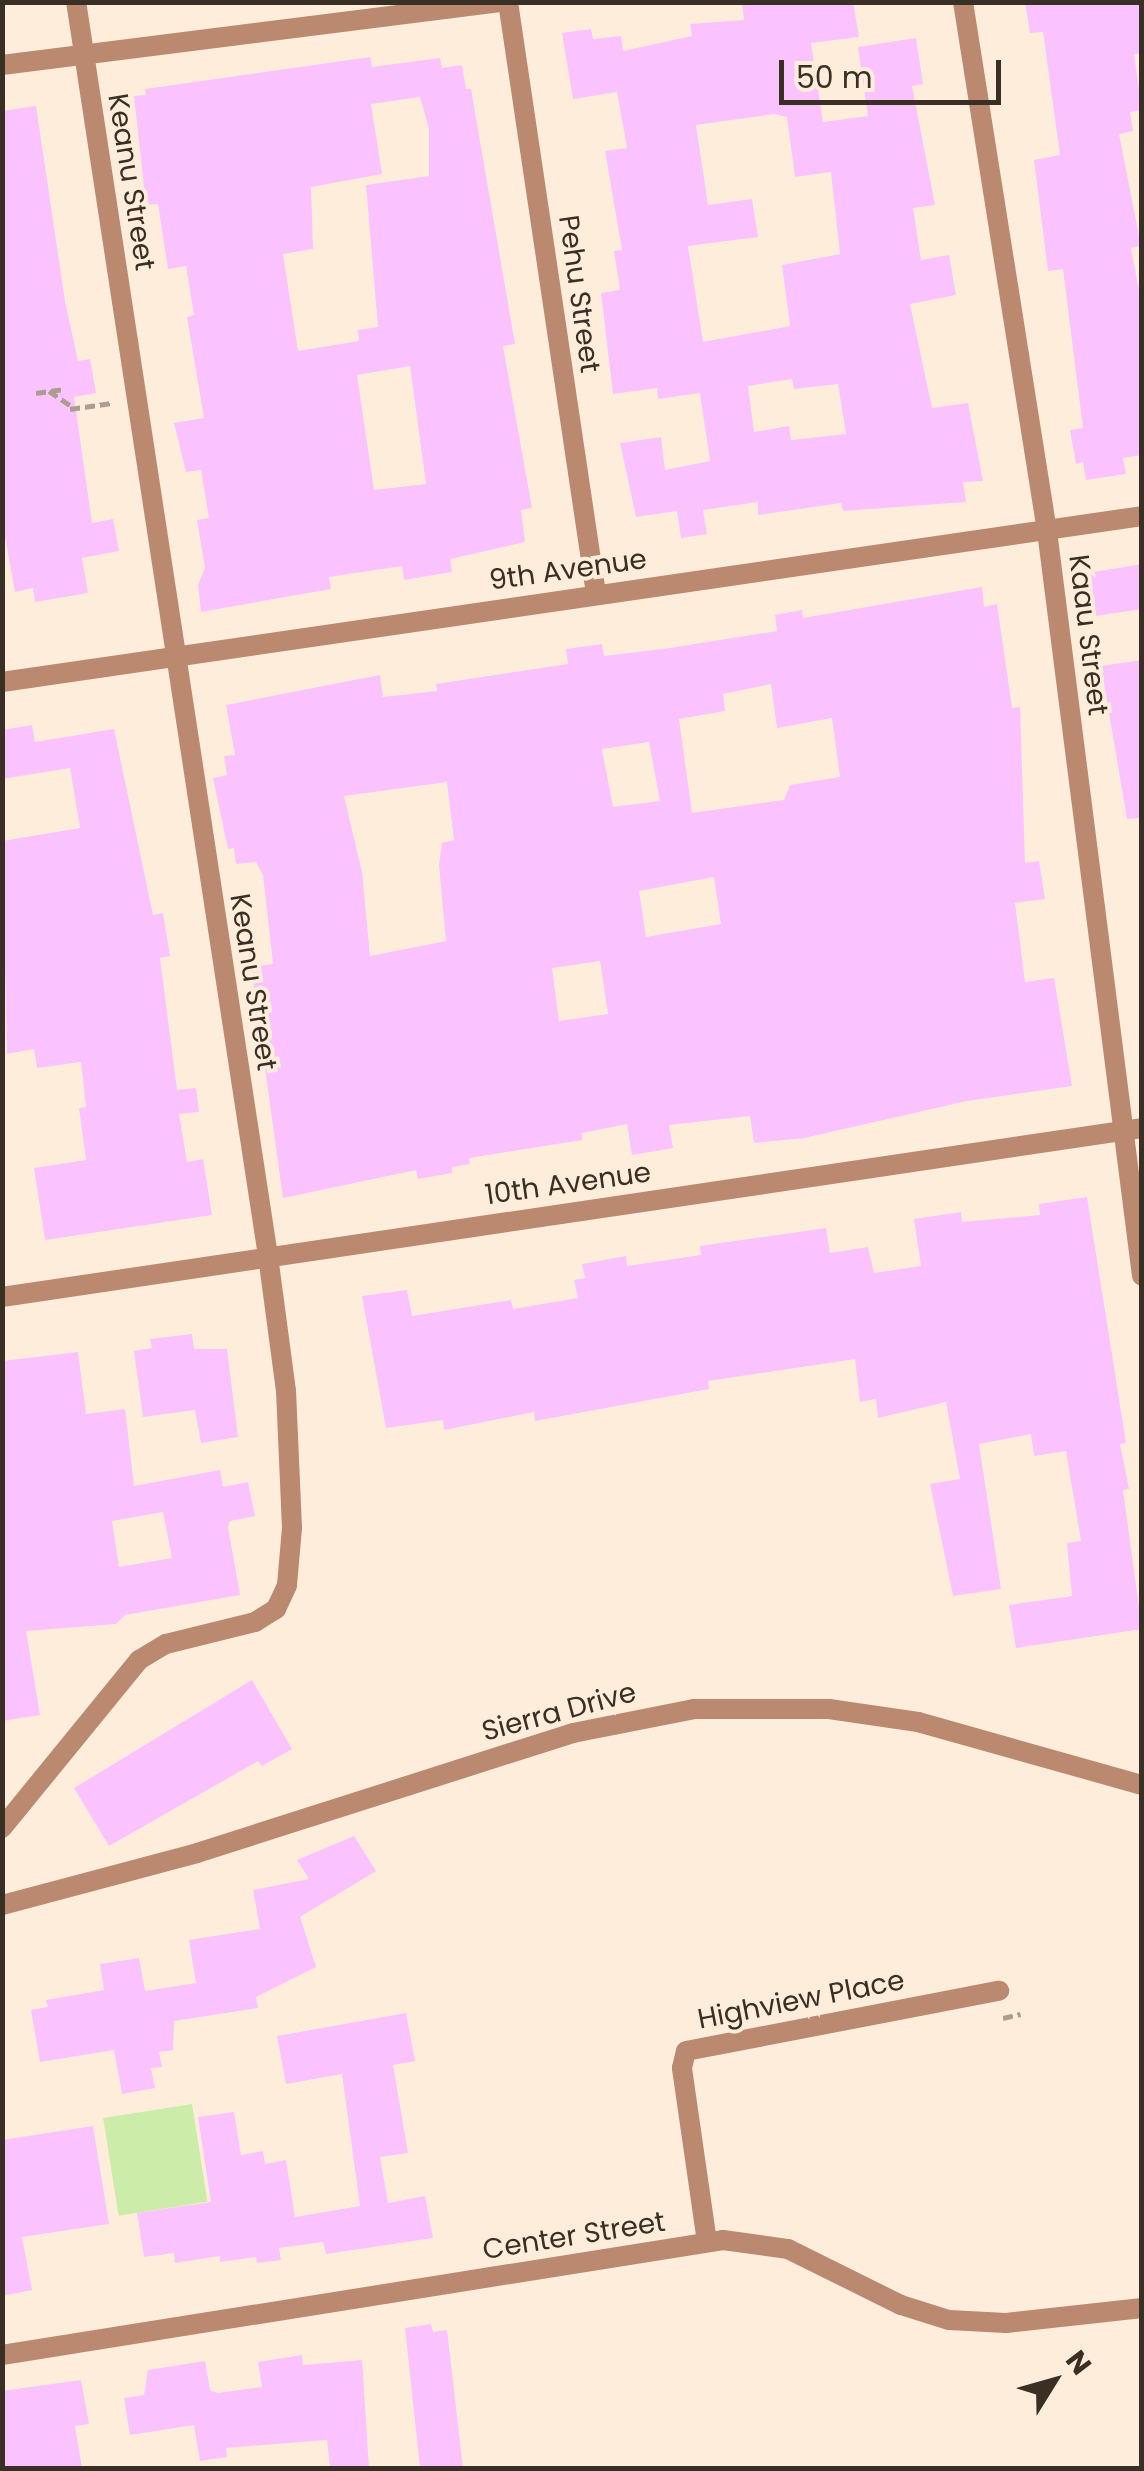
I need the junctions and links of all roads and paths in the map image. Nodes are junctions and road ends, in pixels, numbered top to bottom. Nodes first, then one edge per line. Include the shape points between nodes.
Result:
1 (76, 2) edge
2 (498, 2) edge
3 (508, 2) edge
4 (963, 2) edge
5 (84, 53) junction
6 (2, 65) edge
7 (63, 389) dead end
8 (49, 390) junction
9 (36, 392) dead end
10 (114, 403) dead end
11 (1142, 516) edge
12 (1046, 530) junction
13 (596, 594) junction
14 (175, 656) junction
15 (2, 682) edge
16 (1133, 1129) edge
17 (268, 1256) junction
18 (1142, 1276) edge
19 (2, 1297) edge
20 (1142, 1786) edge
21 (2, 1828) edge
22 (2, 1905) edge
23 (999, 1991) dead end
24 (706, 2242) junction
25 (1142, 2308) edge
26 (2, 2355) edge

1 - 5 street, Keanu Street
2 - 5 street
3 - 13 street, Pehu Street
4 - 12 street, Kaau Street
5 - 6 street
5 - 14 street, Keanu Street
7 - 8 path
8 - 9 path
8 - 10 path via 73,409
11 - 12 street, 9th Avenue
12 - 13 street, 9th Avenue
12 - 16 street, Kaau Street
13 - 14 street, 9th Avenue
14 - 15 street, 9th Avenue
14 - 17 street, Keanu Street
16 - 17 street, 10th Avenue
16 - 18 street, Kaau Street
17 - 19 street, 10th Avenue
17 - 21 street, Keanu Street via 290,1448 292,1540 283,1599 256,1622 166,1644 139,1660
20 - 22 street, Sierra Drive via 968,1734 872,1715 694,1709 572,1732 198,1853
23 - 24 street, Highview Place via 686,2051 682,2068
24 - 25 street, Center Street via 788,2250 949,2320 1006,2322
24 - 26 street, Center Street

